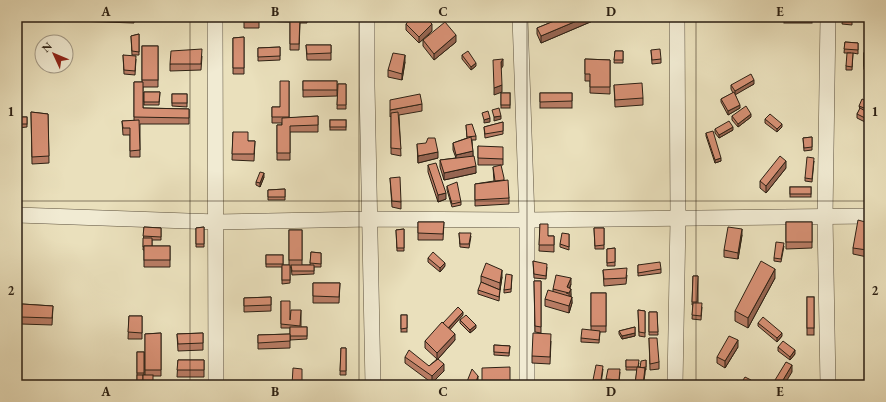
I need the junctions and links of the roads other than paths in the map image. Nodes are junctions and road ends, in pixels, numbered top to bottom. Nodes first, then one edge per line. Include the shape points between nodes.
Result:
1 (215, 17) edge
2 (367, 17) edge
3 (520, 17) edge
4 (677, 17) edge
5 (828, 17) edge
6 (17, 215) edge
7 (825, 216) junction
8 (869, 216) edge
9 (371, 219) junction
10 (678, 219) junction
11 (527, 220) junction
12 (216, 222) junction
13 (216, 385) edge
14 (373, 385) edge
15 (527, 385) edge
16 (675, 385) edge
17 (828, 385) edge

1 - 12 street
2 - 9 street
3 - 11 street
4 - 10 street
5 - 7 street
6 - 12 street
7 - 8 street
7 - 10 street
7 - 17 street
9 - 11 street
9 - 12 street
9 - 14 street
10 - 11 street
10 - 16 street
11 - 15 street
12 - 13 street

